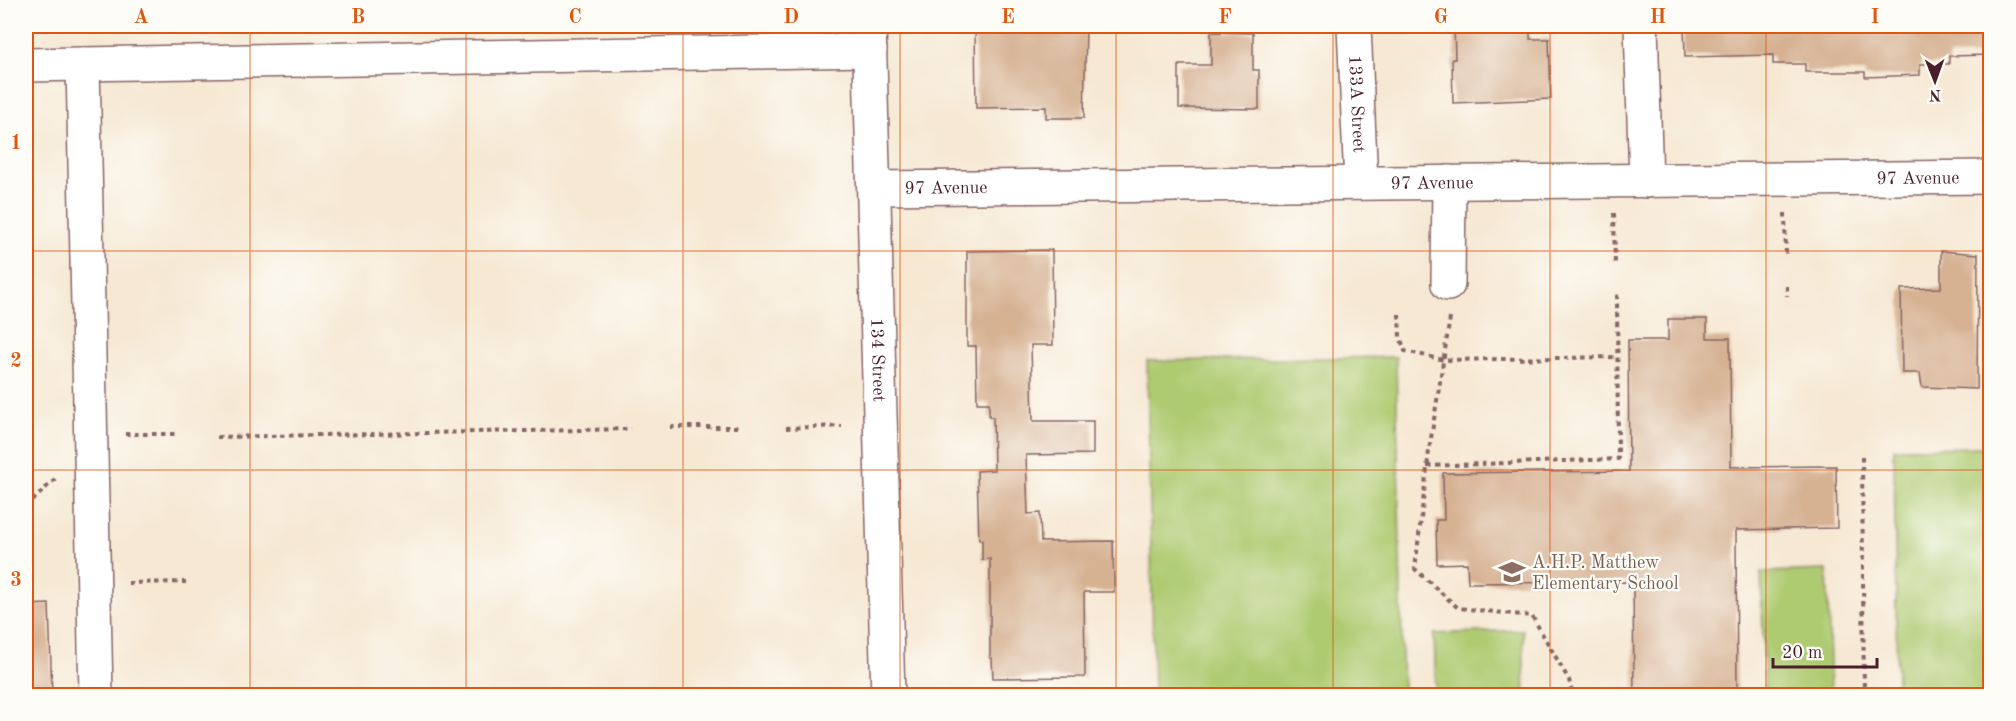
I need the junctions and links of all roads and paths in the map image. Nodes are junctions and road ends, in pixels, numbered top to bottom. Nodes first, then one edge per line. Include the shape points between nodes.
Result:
1 (1354, 26) edge
2 (1641, 26) edge
3 (870, 38) edge
4 (83, 64) junction
5 (26, 65) edge
6 (1990, 177) edge
7 (1646, 181) junction
8 (1449, 182) junction
9 (1361, 183) junction
10 (874, 188) junction
11 (1784, 206) dead end
12 (1614, 210) dead end
13 (1786, 257) dead end
14 (1615, 267) dead end
15 (1787, 286) dead end
16 (1617, 292) dead end
17 (1787, 296) dead end
18 (1450, 298) joint
19 (1399, 314) dead end
20 (1618, 357) junction
21 (1444, 360) junction
22 (842, 426) dead end
23 (670, 427) dead end
24 (739, 428) dead end
25 (786, 428) dead end
26 (631, 429) dead end
27 (121, 434) dead end
28 (176, 434) dead end
29 (217, 437) dead end
30 (1862, 457) dead end
31 (1427, 466) junction
32 (59, 475) dead end
33 (26, 507) edge
34 (186, 582) dead end
35 (127, 583) dead end
36 (96, 696) edge
37 (888, 696) edge
38 (1573, 696) edge
39 (1864, 696) edge

1 - 9 street, 133A Street
2 - 7 street
3 - 4 street
3 - 10 street, 134 Street
4 - 5 street
4 - 36 street
6 - 7 street, 97 Avenue
7 - 8 street, 97 Avenue
8 - 9 street, 97 Avenue
8 - 18 street
9 - 10 street, 97 Avenue
10 - 37 street, 134 Street
11 - 13 path
12 - 14 path
15 - 17 path
16 - 20 path
18 - 21 path
19 - 21 path via 1405,351
20 - 21 path
20 - 31 path via 1618,459
21 - 31 path
22 - 25 path
23 - 24 path
26 - 29 path
27 - 28 path
30 - 39 path
31 - 38 path via 1415,569 1458,608 1532,616 1569,680
32 - 33 path
34 - 35 path

